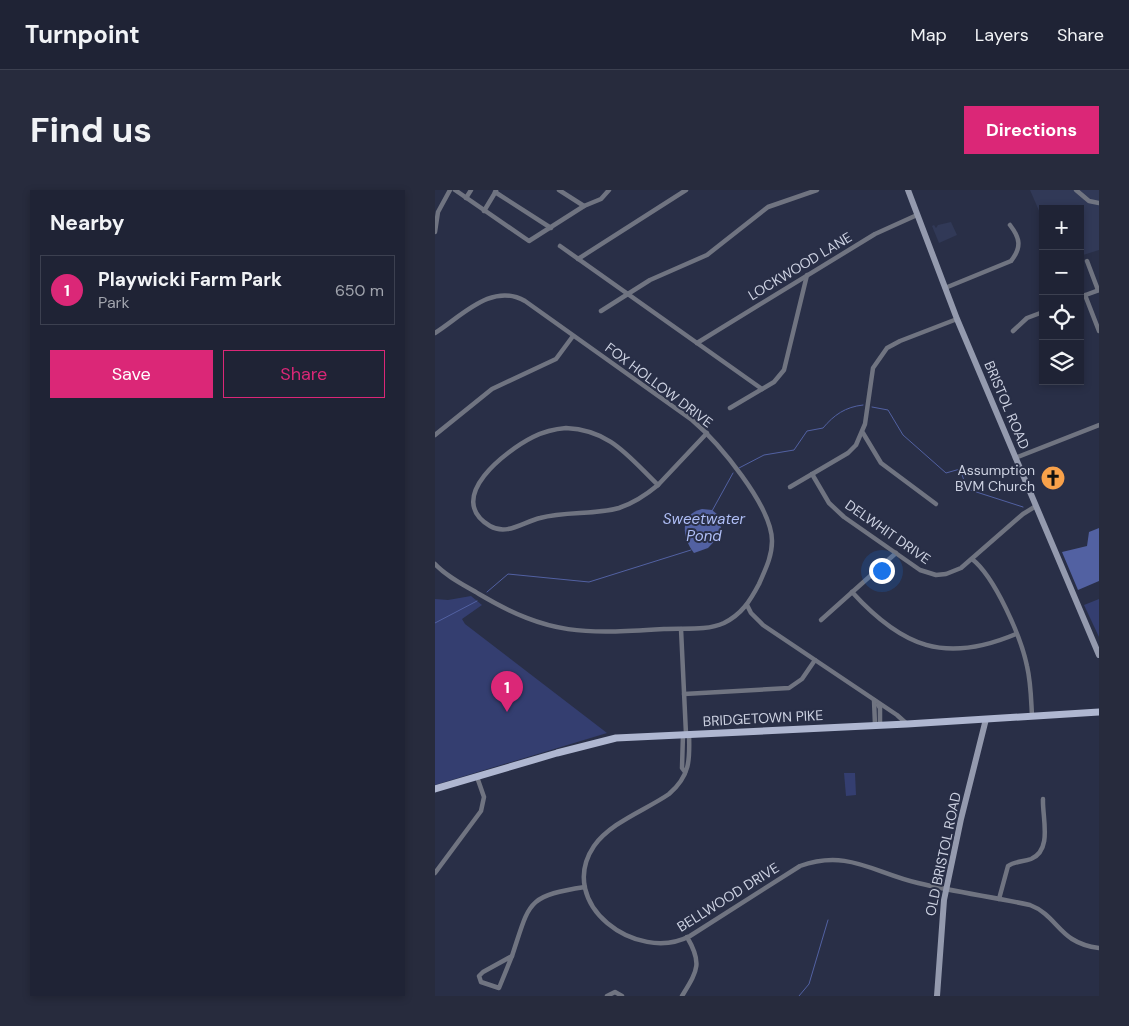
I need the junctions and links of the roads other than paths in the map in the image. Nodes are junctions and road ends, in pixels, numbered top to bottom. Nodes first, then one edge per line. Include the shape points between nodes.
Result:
1 (450, 190) edge
2 (455, 190) edge
3 (471, 190) edge
4 (559, 190) edge
5 (609, 190) edge
6 (686, 190) edge
7 (817, 190) edge
8 (908, 190) edge
9 (1076, 190) edge
10 (496, 191) edge
11 (466, 198) junction
12 (1099, 203) edge
13 (584, 206) junction
14 (484, 211) junction
15 (917, 215) junction
16 (436, 219) edge
17 (1010, 225) dead end
18 (551, 228) junction
19 (435, 232) edge
20 (560, 246) dead end
21 (578, 259) junction
22 (1087, 261) dead end
23 (807, 275) junction
24 (945, 288) junction
25 (1099, 290) edge
26 (627, 293) junction
27 (1084, 296) edge
28 (1084, 298) edge
29 (601, 311) dead end
30 (1039, 314) edge
31 (957, 319) junction
32 (1013, 331) dead end
33 (1099, 331) edge
34 (435, 333) edge
35 (573, 336) junction
36 (697, 343) junction
37 (762, 389) junction
38 (730, 408) dead end
39 (1099, 425) edge
40 (707, 433) junction
41 (863, 433) junction
42 (435, 435) edge
43 (1015, 458) junction
44 (812, 474) junction
45 (658, 484) junction
46 (790, 486) dead end
47 (936, 504) dead end
48 (1037, 506) junction
49 (895, 553) junction
50 (972, 558) junction
51 (435, 564) edge
52 (852, 592) junction
53 (747, 605) junction
54 (821, 620) dead end
55 (681, 629) junction
56 (1016, 634) junction
57 (1099, 655) edge
58 (815, 660) junction
59 (684, 694) junction
60 (874, 700) junction
61 (1099, 712) edge
62 (1032, 716) junction
63 (986, 719) junction
64 (907, 724) junction
65 (878, 725) junction
66 (686, 734) junction
67 (477, 777) junction
68 (435, 789) edge
69 (1043, 799) dead end
70 (435, 873) edge
71 (585, 887) junction
72 (946, 889) junction
73 (999, 899) junction
74 (687, 937) junction
75 (1099, 948) edge
76 (512, 956) junction
77 (607, 996) edge
78 (622, 996) edge
79 (682, 996) edge
80 (937, 996) edge

1 - 16 street
2 - 11 street
3 - 11 street
4 - 13 street
5 - 13 street via 601,199
6 - 21 street
7 - 26 street via 768,207 707,255 663,273
8 - 15 main road, BRISTOL ROAD
9 - 12 street via 1089,201
10 - 14 street
10 - 18 street
11 - 14 street
13 - 18 street
14 - 18 street via 529,241
15 - 23 street, LOCKWOOD LANE via 885,228
15 - 24 main road, BRISTOL ROAD
16 - 19 street
17 - 24 street via 1019,242 1011,261
20 - 21 street
21 - 26 street
22 - 25 street
23 - 36 street, LOCKWOOD LANE
23 - 37 street via 786,365 777,378
24 - 31 main road, BRISTOL ROAD
25 - 27 street
26 - 29 street
26 - 36 street
28 - 33 street
30 - 32 street via 1027,318
31 - 41 street via 900,341 880,356 869,381
31 - 43 main road, BRISTOL ROAD
34 - 35 street, FOX HOLLOW DRIVE via 487,298 504,294 525,302
35 - 40 street, FOX HOLLOW DRIVE
35 - 42 street via 555,359 492,389
36 - 37 street
37 - 38 street
39 - 43 street
40 - 45 street
40 - 53 street, FOX HOLLOW DRIVE via 758,502 770,526 771,556
41 - 44 street via 848,453
41 - 47 street via 881,463
43 - 48 main road, BRISTOL ROAD
44 - 46 street
44 - 49 street, DELWHIT DRIVE via 834,508
45 - 45 street via 605,437 566,428 541,433 517,447 481,477 474,499 478,514 485,522 507,529 551,516 619,508 642,497
48 - 50 street, DELWHIT DRIVE
48 - 57 main road, BRISTOL ROAD
49 - 50 street, DELWHIT DRIVE via 920,570 936,575 956,571
49 - 52 street
50 - 56 street via 991,580
51 - 55 street, FOX HOLLOW DRIVE via 510,612 548,627 593,633
52 - 54 street
52 - 56 street via 872,613 914,641 932,648 983,646
53 - 55 street, FOX HOLLOW DRIVE via 736,616 717,625
53 - 58 street via 763,624
55 - 59 street, BELLWOOD DRIVE
56 - 62 street via 1027,665
58 - 59 street via 802,679 789,688
58 - 60 street
59 - 66 street, BELLWOOD DRIVE
60 - 64 street
60 - 65 street via 880,708
61 - 62 main road, BRIDGETOWN PIKE
62 - 63 main road, BRIDGETOWN PIKE
63 - 64 main road, BRIDGETOWN PIKE
63 - 72 main road, OLD BRISTOL ROAD
64 - 65 main road, BRIDGETOWN PIKE
65 - 66 main road, BRIDGETOWN PIKE
66 - 67 main road, BRIDGETOWN PIKE via 616,738
66 - 71 street, BELLWOOD DRIVE via 690,762 678,786 599,840 587,860
67 - 68 main road, BRIDGETOWN PIKE
67 - 70 street via 484,796 481,810
69 - 73 street via 1044,841 1041,850 1031,858 1008,866
71 - 74 street, BELLWOOD DRIVE via 600,916 635,939 667,944
71 - 76 street via 551,892 532,904
72 - 73 street, BELLWOOD DRIVE
72 - 74 street, BELLWOOD DRIVE via 856,862 817,861 793,870
72 - 80 main road, OLD BRISTOL ROAD via 940,929
73 - 75 street, BELLWOOD DRIVE via 1035,906 1070,938 1085,946
74 - 79 street via 697,956 697,968
76 - 76 street via 499,988 481,982 479,976 483,972
77 - 78 street via 615,992

